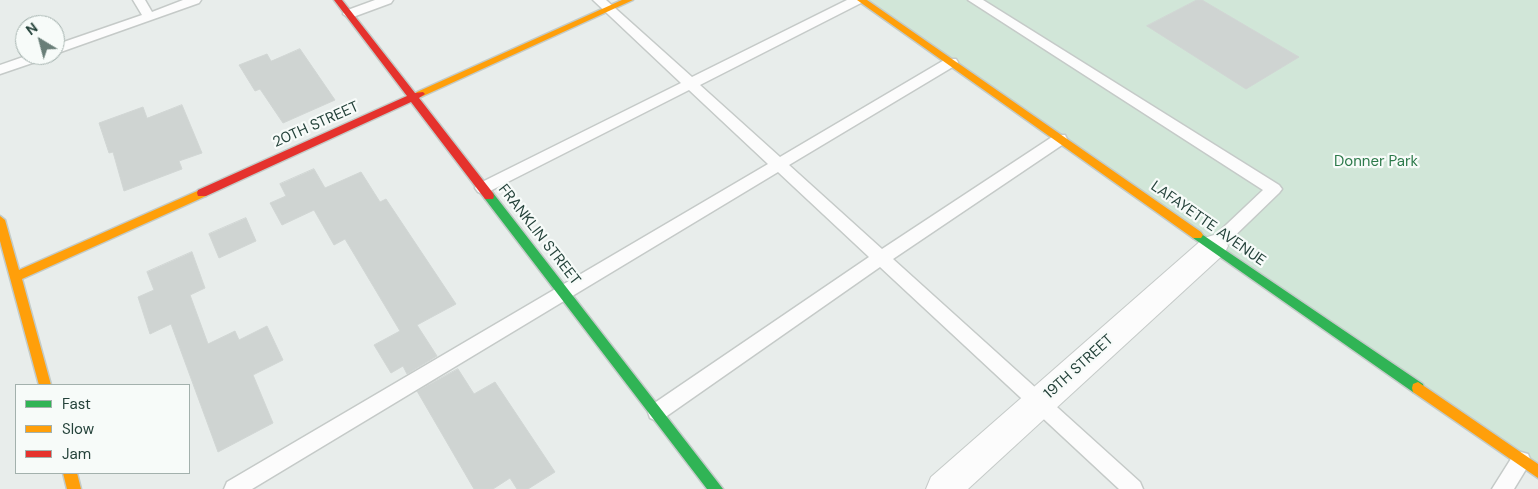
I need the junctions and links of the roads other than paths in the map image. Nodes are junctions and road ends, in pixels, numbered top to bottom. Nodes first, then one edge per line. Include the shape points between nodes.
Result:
1 (139, 0) edge
2 (195, 0) edge
3 (338, 0) edge
4 (387, 0) edge
5 (629, 0) edge
6 (857, 0) edge
7 (861, 0) edge
8 (974, 0) edge
9 (604, 4) edge
10 (350, 14) junction
11 (149, 17) junction
12 (65, 46) edge
13 (951, 62) junction
14 (15, 65) edge
15 (0, 70) edge
16 (691, 84) junction
17 (414, 97) junction
18 (1060, 139) junction
19 (778, 164) junction
20 (483, 188) junction
21 (0, 220) edge
22 (1214, 246) junction
23 (881, 258) junction
24 (16, 277) junction
25 (564, 292) junction
26 (46, 384) edge
27 (1039, 403) junction
28 (656, 412) junction
29 (1521, 461) junction
30 (1538, 472) edge
31 (70, 474) edge
32 (74, 489) edge
33 (234, 489) edge
34 (716, 489) edge
35 (944, 489) edge
36 (1133, 489) edge
37 (1502, 489) edge

1 - 11 lane
2 - 11 lane
3 - 10 street, FRANKLIN STREET
4 - 10 lane
5 - 9 street, 20TH STREET
6 - 16 lane
7 - 13 street, LAFAYETTE AVENUE
8 - 22 lane via 1274,189
9 - 16 lane
9 - 17 street, 20TH STREET
10 - 17 street, FRANKLIN STREET
11 - 12 lane
13 - 18 street, LAFAYETTE AVENUE
13 - 19 lane
14 - 15 lane
16 - 19 lane
16 - 20 lane
17 - 20 street, FRANKLIN STREET
17 - 24 street, 20TH STREET
18 - 22 street, LAFAYETTE AVENUE
18 - 23 lane
19 - 23 lane
19 - 25 lane
20 - 25 street, FRANKLIN STREET
21 - 24 street
22 - 27 street, 19TH STREET
22 - 29 street, LAFAYETTE AVENUE
23 - 27 lane
23 - 28 lane
24 - 26 street
25 - 28 street, FRANKLIN STREET
25 - 33 lane
27 - 35 street, 19TH STREET
27 - 36 lane
28 - 34 street, FRANKLIN STREET
29 - 30 street, LAFAYETTE AVENUE
29 - 37 lane
31 - 32 street

